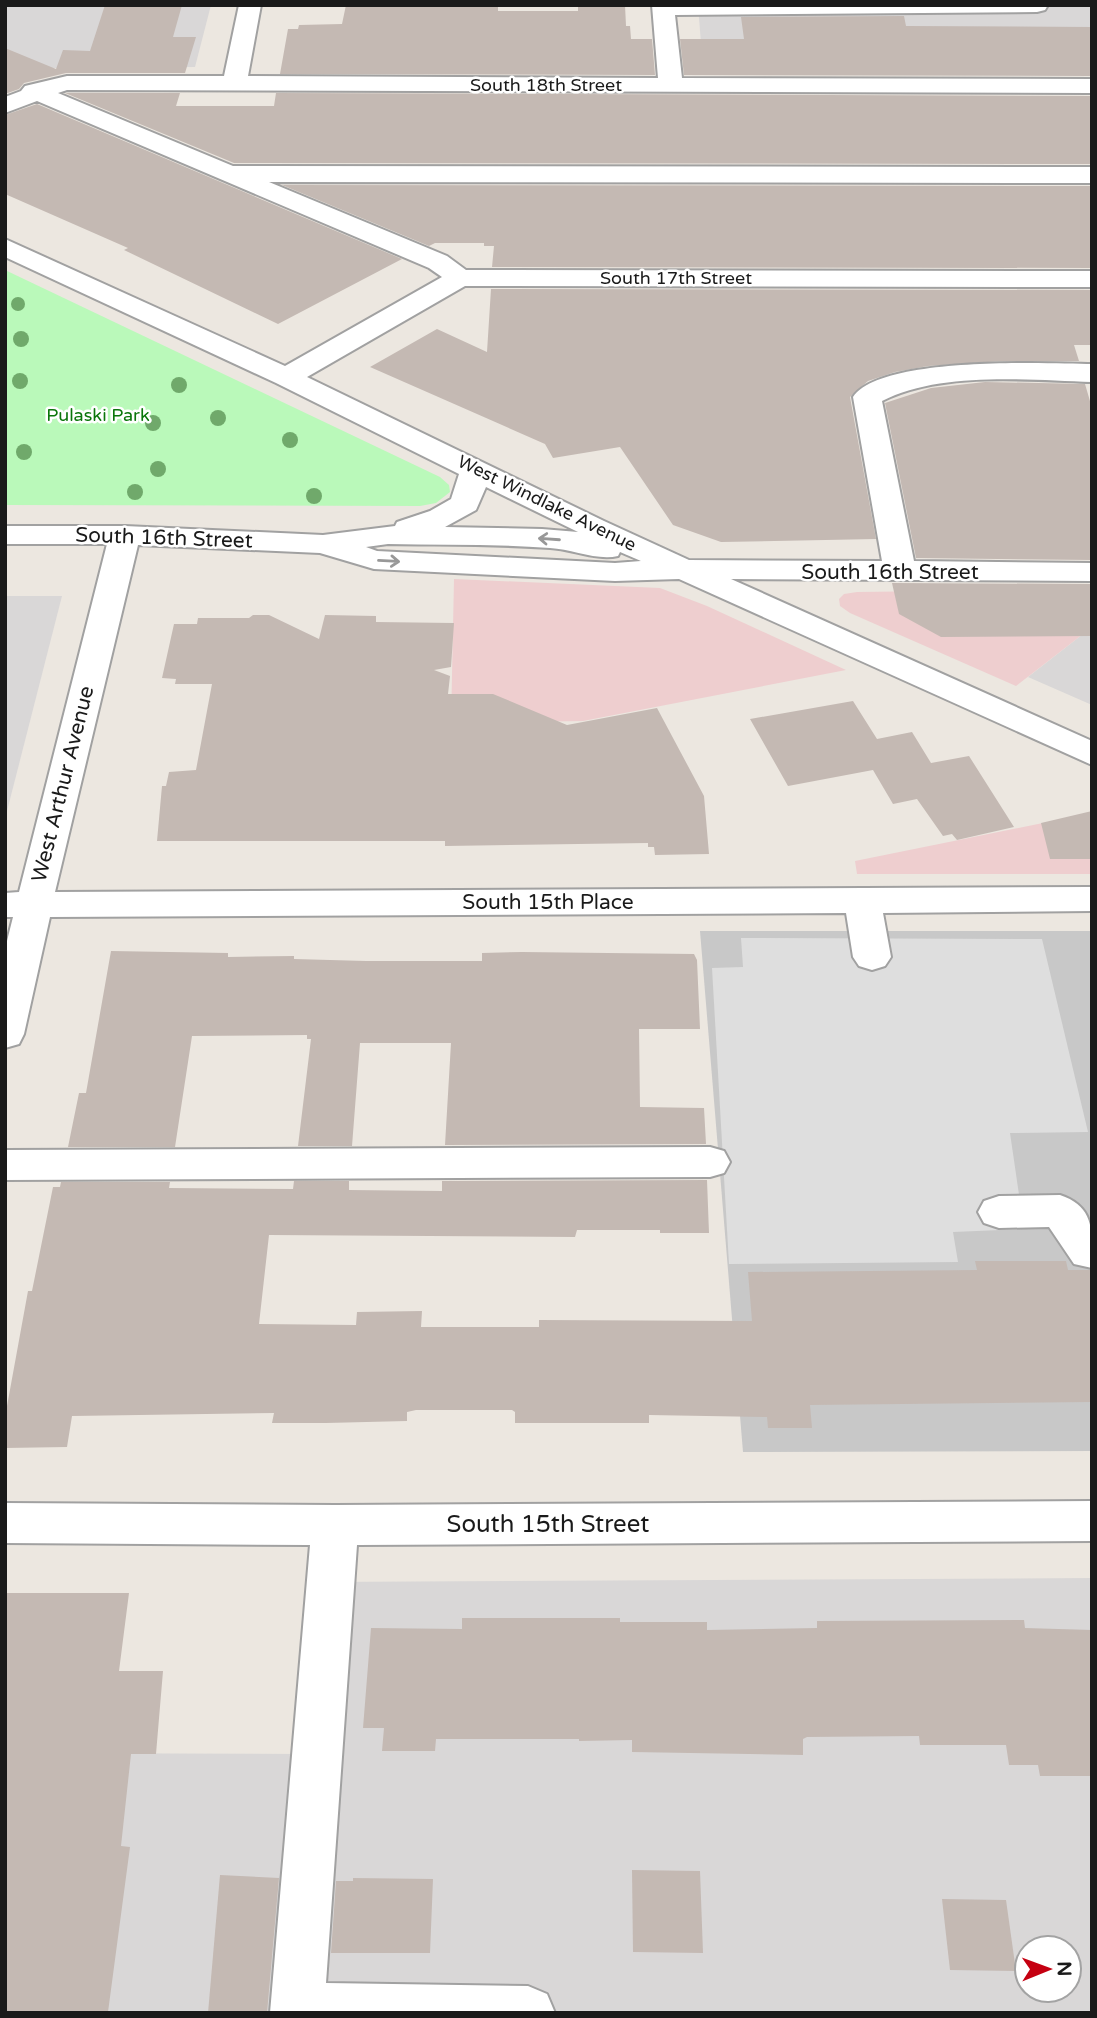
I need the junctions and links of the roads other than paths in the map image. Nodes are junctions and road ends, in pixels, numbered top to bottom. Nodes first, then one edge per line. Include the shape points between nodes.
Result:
1 (250, 5) edge
2 (1037, 5) edge
3 (874, 6) edge
4 (663, 7) edge
5 (5, 79) edge
6 (234, 85) junction
7 (671, 85) junction
8 (1092, 86) edge
9 (36, 92) junction
10 (5, 106) edge
11 (227, 174) junction
12 (1092, 175) edge
13 (5, 247) edge
14 (460, 278) junction
15 (1092, 279) edge
16 (1092, 373) edge
17 (286, 377) junction
18 (476, 469) junction
19 (5, 535) edge
20 (125, 535) junction
21 (388, 535) junction
22 (323, 544) junction
23 (687, 569) junction
24 (900, 572) junction
25 (1092, 572) edge
26 (1092, 754) edge
27 (1092, 899) edge
28 (862, 900) junction
29 (20, 905) edge
30 (872, 957) dead end
31 (5, 1034) edge
32 (710, 1162) dead end
33 (5, 1166) edge
34 (999, 1212) dead end
35 (1092, 1252) edge
36 (1092, 1521) edge
37 (5, 1523) edge
38 (335, 1525) junction
39 (297, 2011) edge
40 (528, 2013) edge

1 - 6 street
2 - 3 street
3 - 4 street
4 - 7 street
5 - 9 street
6 - 7 street, South 18th Street
6 - 9 street, South 18th Street via 67,83
7 - 8 street, South 18th Street
9 - 10 street, South 18th Street
9 - 11 street
11 - 12 street
11 - 14 street via 438,262
13 - 17 street, West Windlake Avenue
14 - 15 street, South 17th Street
14 - 17 street, South 17th Street
16 - 24 street via 956,374 881,387 867,397
17 - 18 street, West Windlake Avenue
18 - 21 street via 465,503 454,512
18 - 23 street, West Windlake Avenue
19 - 20 street, South 16th Street
20 - 22 street, South 16th Street
20 - 29 street, West Arthur Avenue
21 - 22 street, South 16th Street
23 -> 21 street, South 16th Street via 571,541
22 -> 23 street, South 16th Street via 374,560 615,572
23 - 24 street, South 16th Street
23 - 26 street, West Windlake Avenue
24 - 25 street, South 16th Street
27 - 28 street, South 15th Place
28 - 29 street, South 15th Place
28 - 30 street
29 - 31 street, West Arthur Avenue
32 - 33 street
34 - 35 street via 1060,1211
36 - 38 street, South 15th Street
37 - 38 street, South 15th Street
38 - 39 street
39 - 40 street

